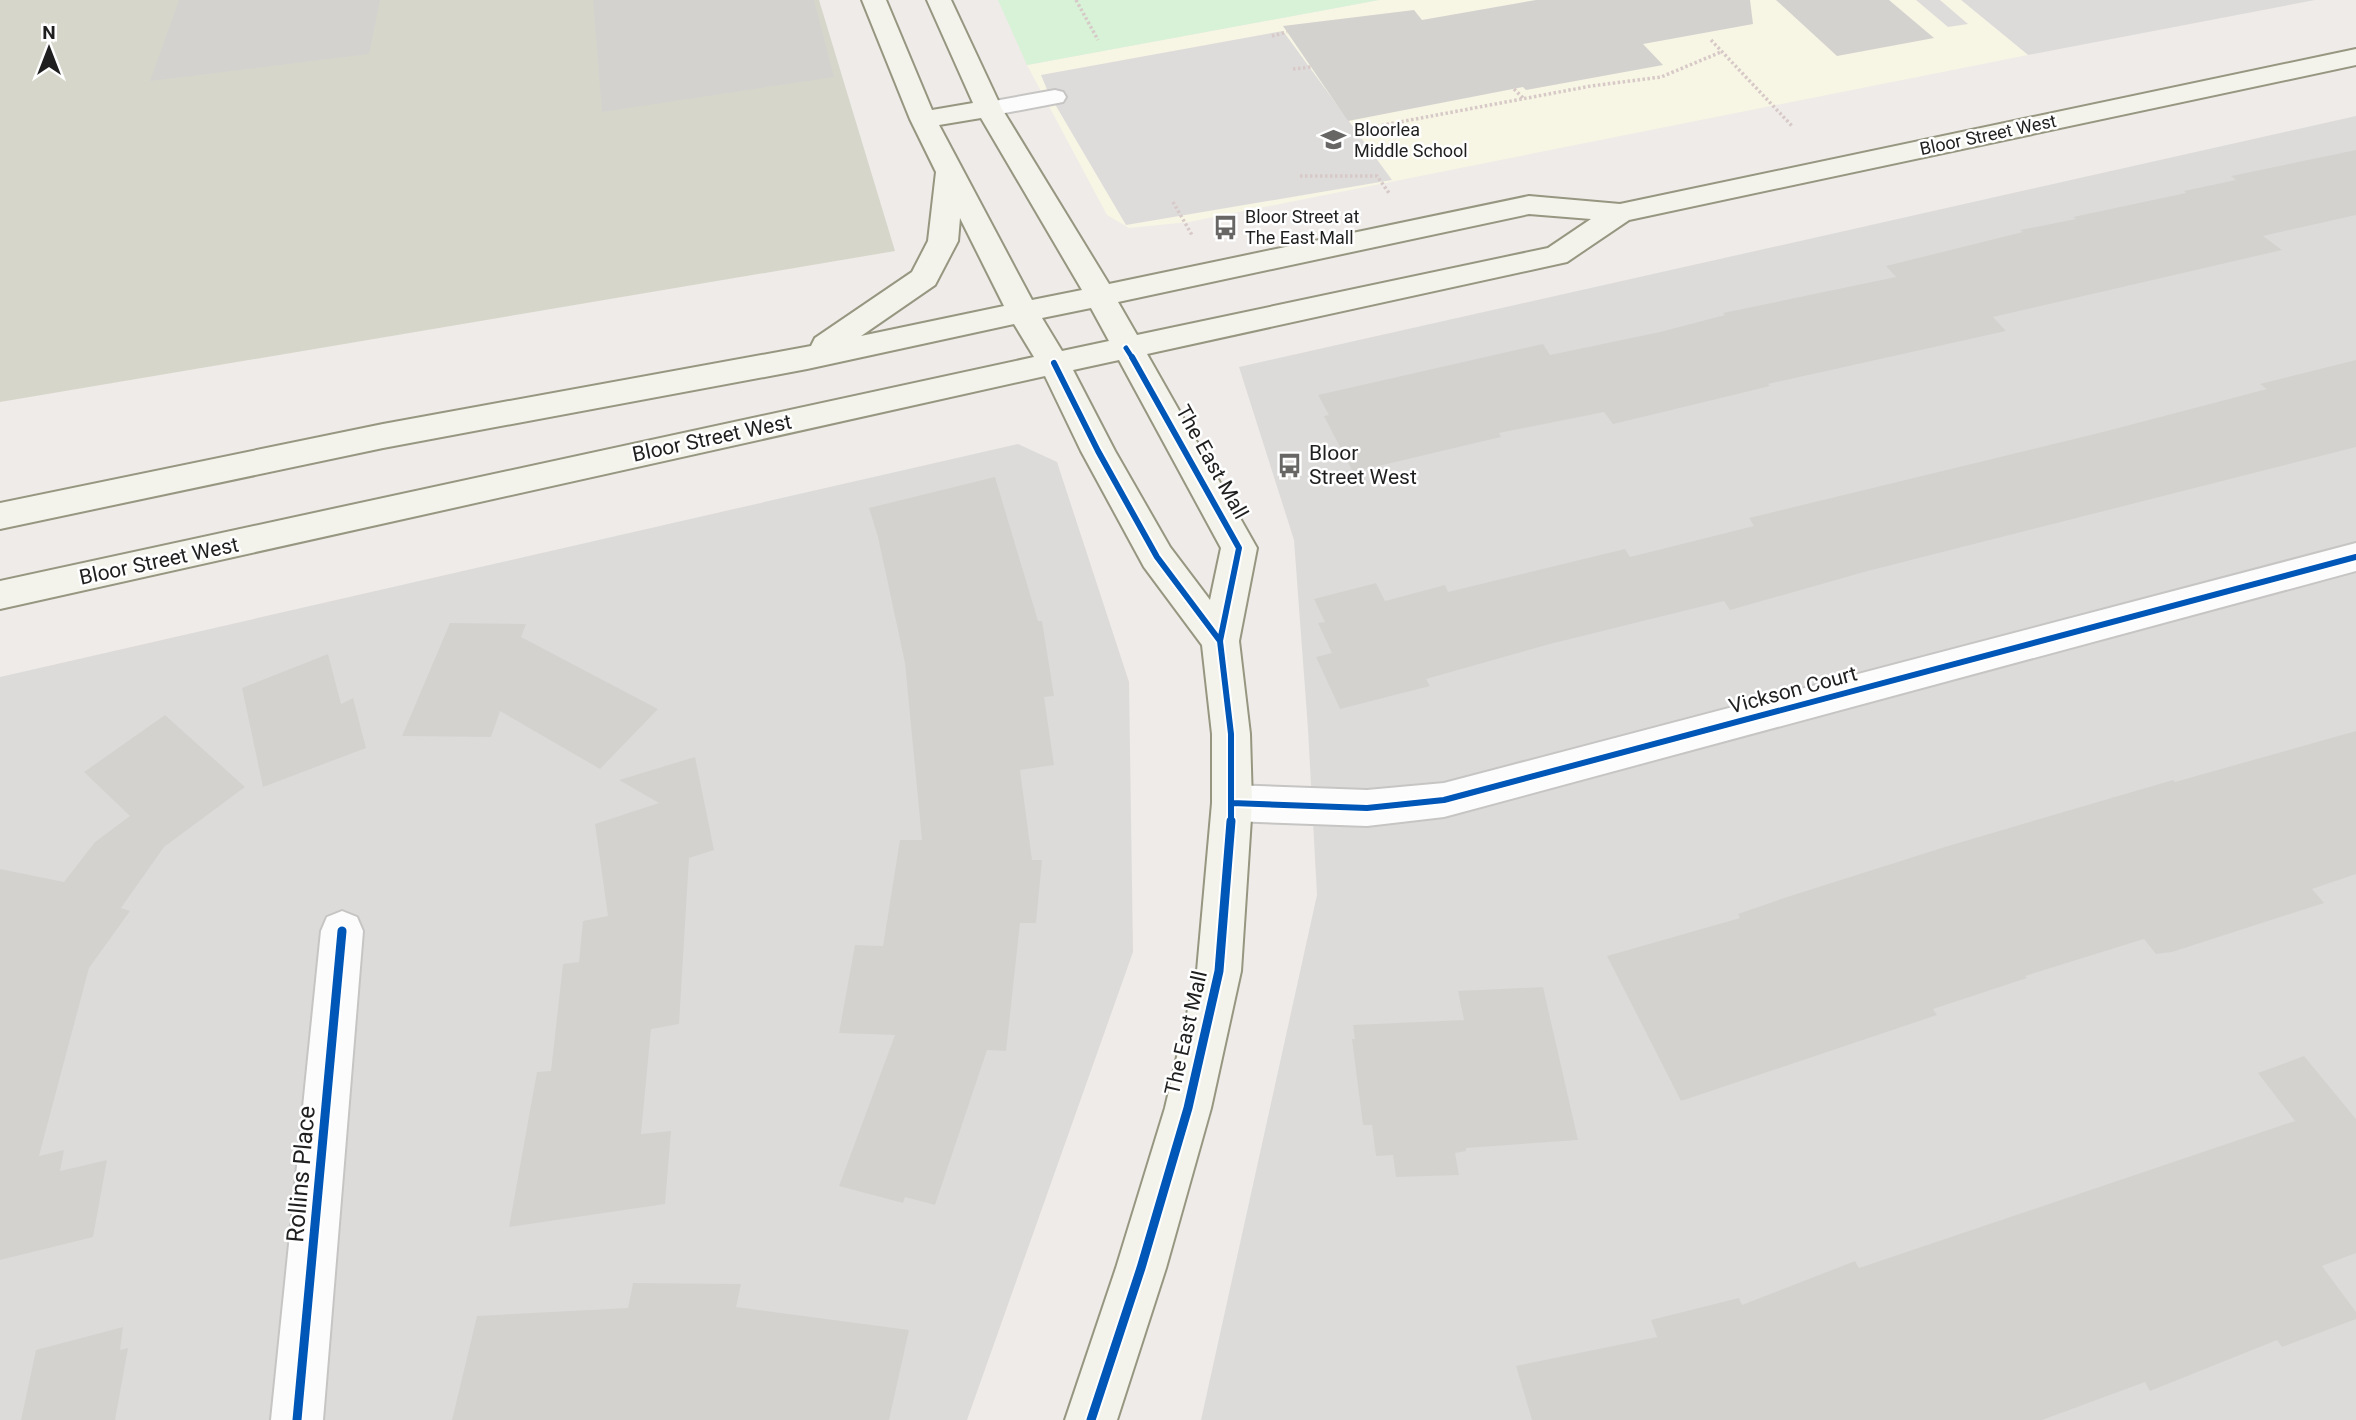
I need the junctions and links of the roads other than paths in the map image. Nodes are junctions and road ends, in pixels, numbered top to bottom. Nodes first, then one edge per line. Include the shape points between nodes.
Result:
1 (874, 0) edge
2 (939, 0) edge
3 (2356, 57) edge
4 (1055, 97) dead end
5 (989, 109) junction
6 (922, 119) junction
7 (950, 172) junction
8 (1620, 213) junction
9 (1097, 295) junction
10 (1023, 313) junction
11 (1126, 348) junction
12 (807, 358) junction
13 (1054, 363) junction
14 (0, 516) edge
15 (2356, 556) edge
16 (0, 595) edge
17 (1220, 641) junction
18 (1232, 803) junction
19 (342, 931) dead end
20 (297, 1420) edge
21 (1091, 1420) edge

1 - 6 main road, The East Mall
2 - 5 main road, The East Mall
3 - 8 main road, Bloor Street West
4 - 5 lane
5 - 6 main road
5 - 9 main road, The East Mall
6 - 7 main road, The East Mall
7 - 10 main road, The East Mall
7 - 12 main road via 943,241 924,278
8 - 9 main road, Bloor Street West via 1529,205
8 - 11 main road, Bloor Street West via 1557,255
9 - 10 main road, Bloor Street West
9 - 11 main road, The East Mall
10 - 12 main road, Bloor Street West
10 - 13 main road, The East Mall
11 - 13 main road, Bloor Street West
11 - 17 main road, The East Mall via 1239,548
12 - 14 main road, Bloor Street West via 383,436
13 - 16 main road, Bloor Street West
13 - 17 main road, The East Mall via 1157,556
15 - 18 street, Vickson Court via 1444,800 1367,808
17 - 18 main road, The East Mall via 1231,734
18 - 21 main road, The East Mall via 1219,971 1188,1108
19 - 20 street, Rollins Place

